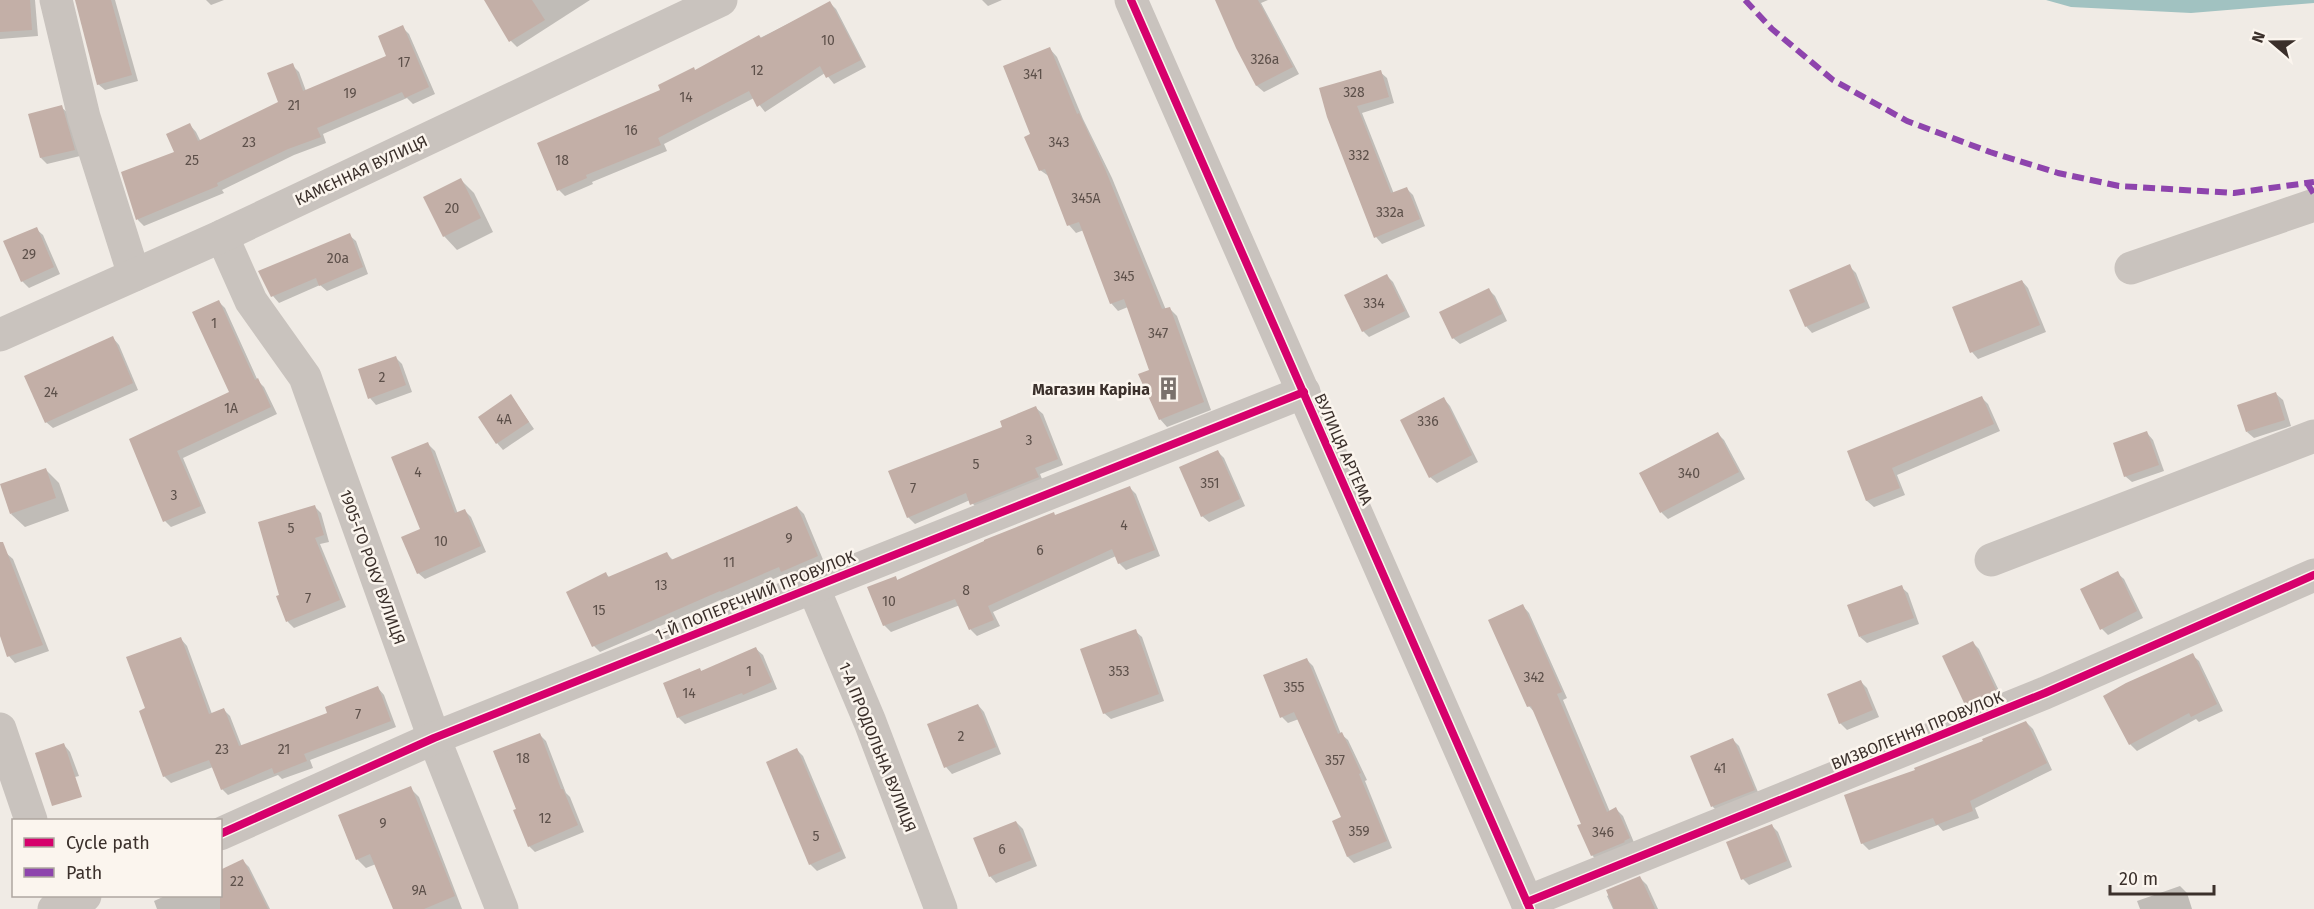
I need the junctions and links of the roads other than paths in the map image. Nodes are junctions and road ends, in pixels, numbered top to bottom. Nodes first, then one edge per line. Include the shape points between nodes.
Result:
1 (56, 0) edge
2 (721, 0) edge
3 (1131, 0) edge
4 (2314, 205) edge
5 (222, 236) junction
6 (2131, 268) dead end
7 (134, 275) junction
8 (0, 335) edge
9 (1304, 392) junction
10 (2314, 436) edge
11 (1991, 560) dead end
12 (2314, 575) edge
13 (813, 587) junction
14 (0, 729) edge
15 (434, 738) junction
16 (31, 819) edge
17 (222, 833) edge
18 (1529, 906) edge
19 (502, 909) edge
20 (941, 909) edge

1 - 7 street via 84,117
2 - 5 street, КАМЄННАЯ ВУЛИЦЯ
3 - 9 street, ВУЛИЦЯ АРТЕМА
4 - 6 street
5 - 7 street, КАМЄННАЯ ВУЛИЦЯ
5 - 15 street, 1905-ГО РОКУ ВУЛИЦЯ via 250,301 305,377
7 - 8 street, КАМЄННАЯ ВУЛИЦЯ
9 - 13 street, 1-Й ПОПЕРЕЧНИЙ ПРОВУЛОК
9 - 18 street, ВУЛИЦЯ АРТЕМА
10 - 11 street
12 - 18 street, ВИЗВОЛЕННЯ ПРОВУЛОК via 2045,693
13 - 15 street, 1-Й ПОПЕРЕЧНИЙ ПРОВУЛОК
13 - 20 street, 1-А ПРОДОЛЬНА ВУЛИЦЯ via 870,722
14 - 16 street
15 - 17 street, 1-Й ПОПЕРЕЧНИЙ ПРОВУЛОК
15 - 19 street, 1905-ГО РОКУ ВУЛИЦЯ

